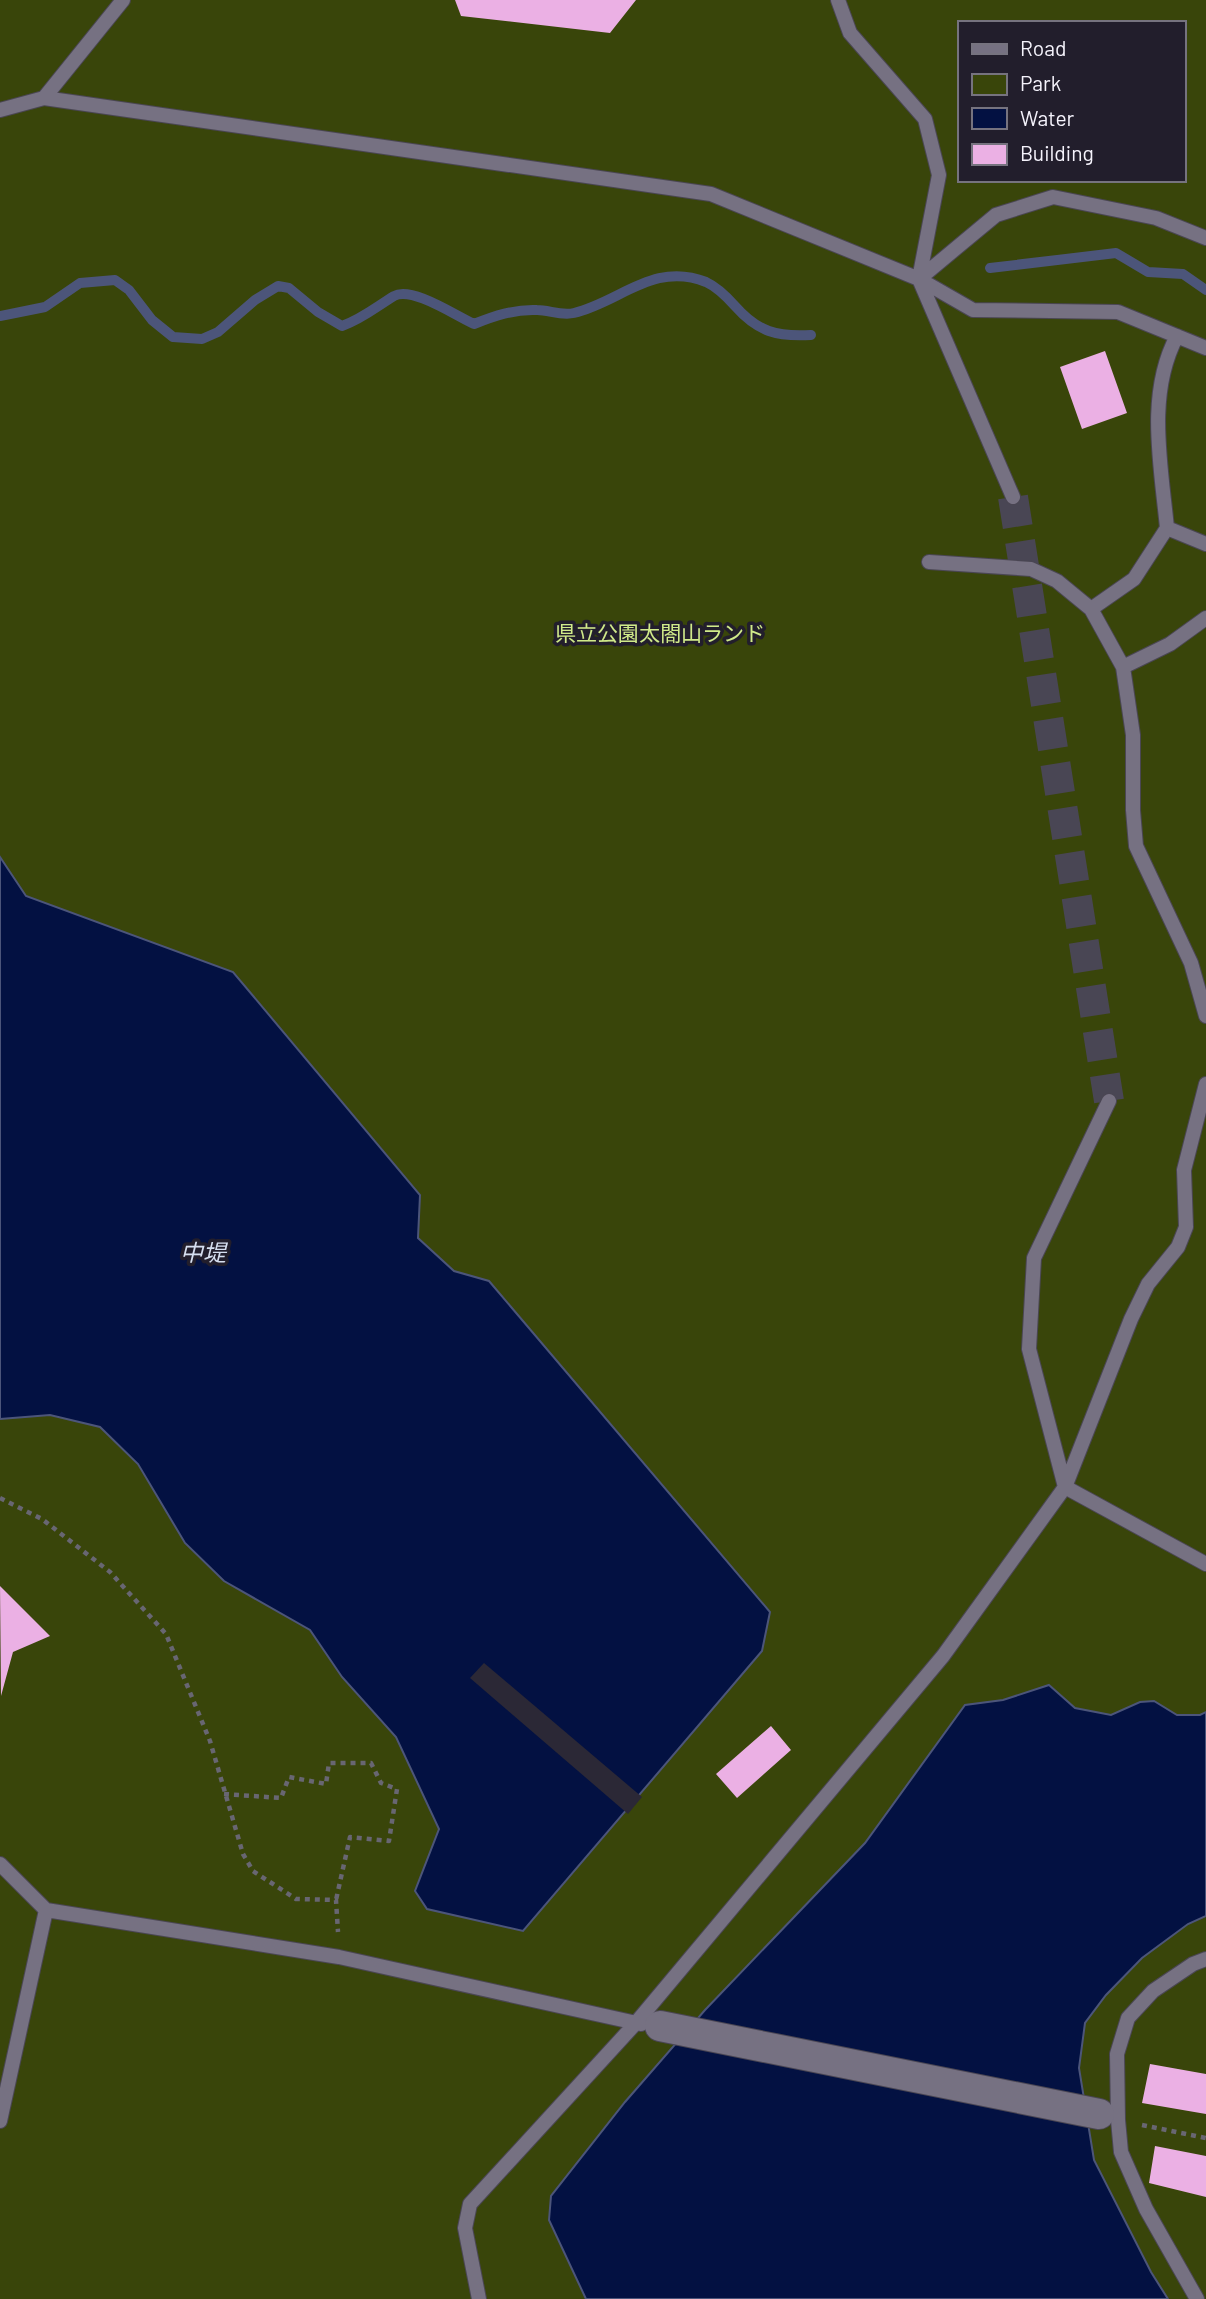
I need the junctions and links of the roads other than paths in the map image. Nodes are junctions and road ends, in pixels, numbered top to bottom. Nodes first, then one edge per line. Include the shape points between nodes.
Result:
1 (123, 0) edge
2 (838, 0) edge
3 (44, 98) junction
4 (0, 110) edge
5 (1206, 238) edge
6 (919, 279) junction
7 (1177, 336) junction
8 (1206, 348) edge
9 (1013, 497) tunnel mouth
10 (1167, 528) junction
11 (1206, 544) edge
12 (929, 562) dead end
13 (1091, 609) junction
14 (1206, 618) edge
15 (1123, 667) junction
16 (1206, 1016) edge
17 (1206, 1084) edge
18 (1109, 1101) tunnel mouth
19 (1065, 1487) junction
20 (1206, 1564) edge
21 (0, 1864) edge
22 (46, 1910) junction
23 (1206, 1959) edge
24 (647, 2025) junction
25 (1108, 2117) junction
26 (0, 2121) edge
27 (480, 2299) edge
28 (1197, 2299) edge

1 - 3 lane
2 - 6 lane via 850,33 925,119 939,175
3 - 4 lane
3 - 6 lane via 711,194
5 - 6 lane via 1156,218 1053,197 996,215
6 - 7 lane via 973,310 1118,312
6 - 9 lane
7 - 8 lane
7 - 10 lane via 1167,356 1157,424
10 - 11 lane
10 - 13 lane via 1134,579
12 - 13 lane via 1031,569 1057,581
13 - 15 lane
14 - 15 lane via 1170,644
15 - 16 lane via 1133,735 1136,846 1191,963
17 - 19 lane via 1184,1170 1186,1227 1131,1319
18 - 19 lane via 1034,1258 1029,1349
19 - 20 lane
19 - 24 lane via 943,1656
21 - 22 lane
22 - 24 lane via 339,1957
22 - 26 lane
23 - 25 lane via 1153,1991 1128,2018 1117,2054
24 - 25 street
24 - 27 lane via 470,2204 465,2228
25 - 28 lane via 1146,2209

